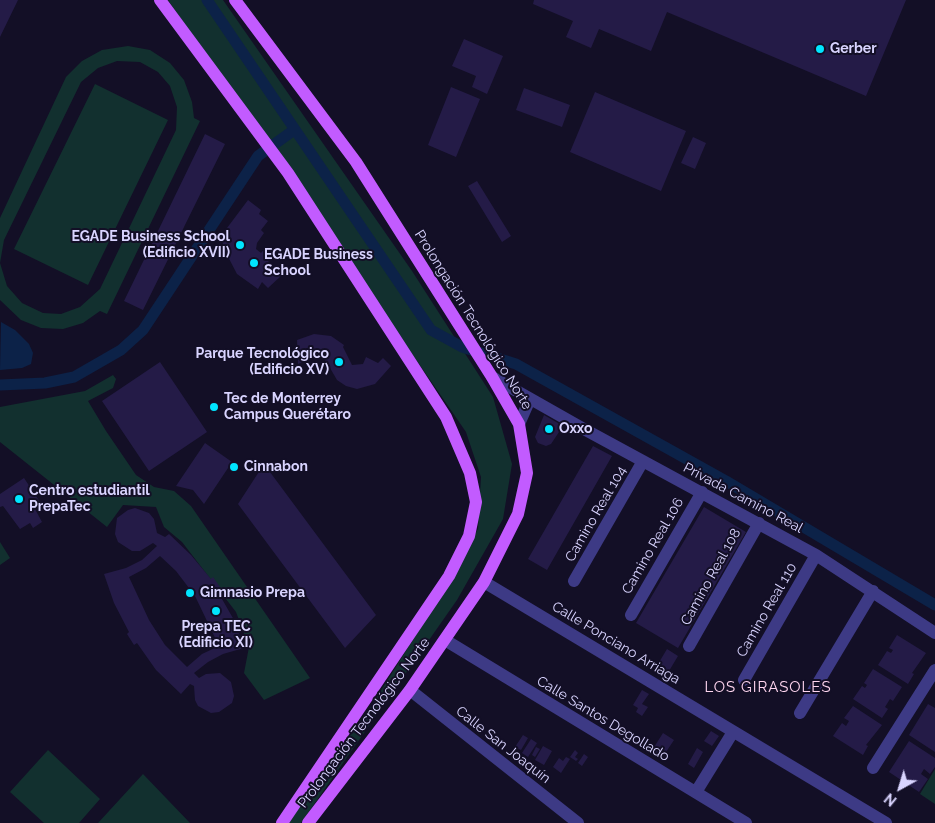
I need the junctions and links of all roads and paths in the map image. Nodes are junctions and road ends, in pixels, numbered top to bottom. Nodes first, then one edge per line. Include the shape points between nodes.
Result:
1 (160, 0) edge
2 (235, 0) edge
3 (492, 376) junction
4 (530, 399) junction
5 (519, 424) junction
6 (643, 461) junction
7 (702, 492) junction
8 (759, 523) junction
9 (816, 555) junction
10 (484, 582) junction
11 (574, 582) dead end
12 (873, 591) junction
13 (631, 615) dead end
14 (935, 633) edge
15 (445, 640) junction
16 (689, 646) dead end
17 (935, 670) edge
18 (744, 680) dead end
19 (410, 690) junction
20 (800, 713) dead end
21 (734, 732) junction
22 (873, 768) dead end
23 (696, 792) junction
24 (282, 823) edge
25 (308, 823) edge
26 (578, 823) edge
27 (746, 823) edge
28 (886, 823) edge

1 - 24 main road, Prolongación Tecnológico Norte via 288,173 446,417 470,473 476,502 470,536 449,576
2 - 3 main road, Prolongación Tecnológico Norte via 356,162
3 - 4 street, Privada Camino Real
3 - 5 main road, Prolongación Tecnológico Norte
4 - 5 street
4 - 6 street, Privada Camino Real
5 - 10 main road, Prolongación Tecnológico Norte via 527,473 518,514
6 - 7 street, Privada Camino Real
6 - 11 street, Camino Real 104
7 - 8 street, Privada Camino Real
7 - 13 street, Camino Real 106
8 - 9 street, Privada Camino Real
8 - 16 street, Camino Real 108
9 - 12 street, Privada Camino Real
9 - 18 street, Camino Real 110
10 - 15 main road, Prolongación Tecnológico Norte
10 - 21 street, Calle Ponciano Arriaga
12 - 14 street, Privada Camino Real
12 - 20 street
15 - 19 main road, Prolongación Tecnológico Norte
15 - 23 street, Calle Santos Degollado
17 - 22 street
19 - 25 main road, Prolongación Tecnológico Norte
19 - 26 street, Calle San Joaquín
21 - 23 street
21 - 28 street, Calle Ponciano Arriaga
23 - 27 street, Calle Santos Degollado

